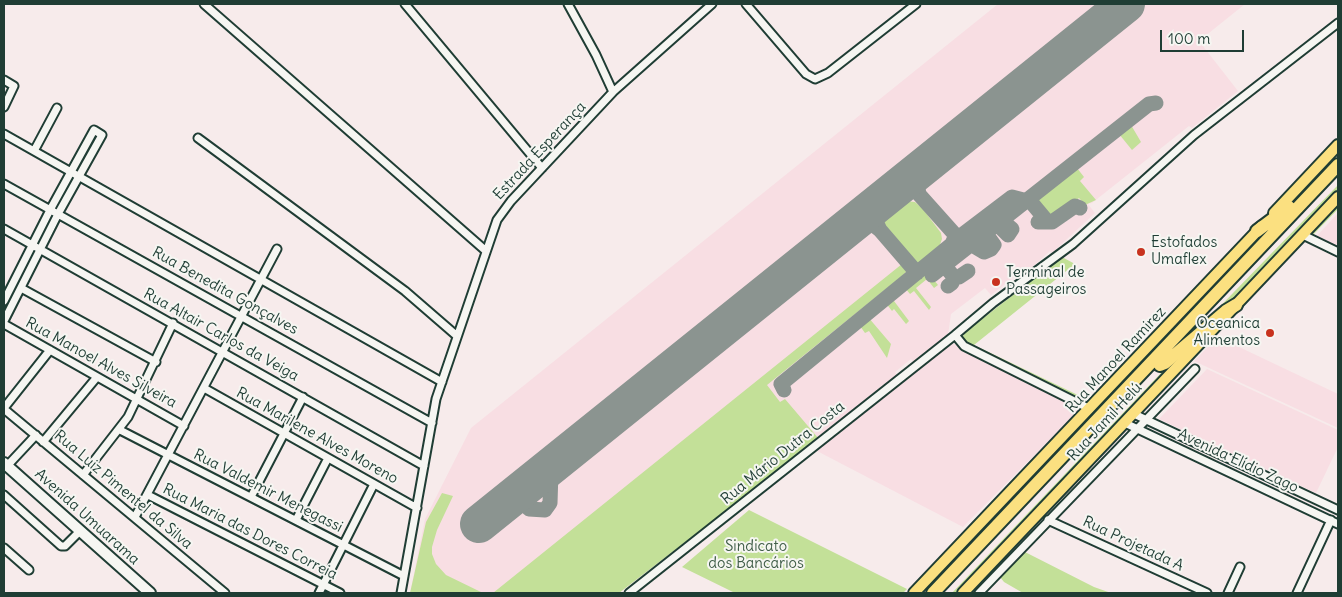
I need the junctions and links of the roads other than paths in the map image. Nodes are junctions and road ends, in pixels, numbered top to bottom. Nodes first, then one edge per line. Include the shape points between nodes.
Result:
1 (204, 4) edge
2 (405, 4) edge
3 (568, 4) edge
4 (712, 4) edge
5 (746, 4) edge
6 (916, 4) edge
7 (1338, 23) edge
8 (4, 80) edge
9 (613, 92) junction
10 (4, 107) edge
11 (57, 108) dead end
12 (4, 134) edge
13 (198, 138) dead end
14 (1338, 145) edge
15 (34, 151) junction
16 (1338, 158) edge
17 (1338, 165) edge
18 (542, 168) junction
19 (70, 173) junction
20 (1338, 176) edge
21 (78, 178) junction
22 (4, 184) edge
23 (1338, 197) edge
24 (50, 210) junction
25 (58, 214) junction
26 (4, 229) edge
27 (1257, 231) junction
28 (1303, 235) junction
29 (32, 245) junction
30 (41, 249) junction
31 (277, 249) dead end
32 (486, 251) junction
33 (1338, 252) edge
34 (260, 281) junction
35 (21, 288) junction
36 (4, 301) edge
37 (1236, 305) junction
38 (242, 316) junction
39 (4, 322) edge
40 (172, 323) junction
41 (955, 335) junction
42 (457, 336) junction
43 (50, 350) junction
44 (224, 352) junction
45 (156, 362) junction
46 (1160, 365) junction
47 (1195, 370) dead end
48 (97, 377) junction
49 (442, 382) junction
50 (204, 388) junction
51 (303, 397) junction
52 (137, 400) junction
53 (4, 408) edge
54 (1090, 409) junction
55 (1134, 414) junction
56 (1146, 420) junction
57 (432, 423) junction
58 (1125, 423) junction
59 (184, 426) junction
60 (1138, 428) junction
61 (120, 430) junction
62 (284, 433) junction
63 (36, 436) junction
64 (43, 442) junction
65 (169, 456) junction
66 (328, 458) junction
67 (5, 466) edge
68 (424, 466) junction
69 (83, 475) junction
70 (1272, 479) junction
71 (374, 484) junction
72 (1267, 490) junction
73 (4, 495) edge
74 (148, 495) junction
75 (251, 497) junction
76 (417, 508) junction
77 (1338, 510) edge
78 (135, 517) junction
79 (296, 520) junction
80 (1048, 520) junction
81 (1335, 522) edge
82 (80, 530) junction
83 (344, 544) junction
84 (4, 548) edge
85 (959, 565) junction
86 (1240, 567) dead end
87 (29, 570) dead end
88 (404, 576) junction
89 (324, 585) junction
90 (150, 593) edge
91 (225, 593) edge
92 (319, 593) edge
93 (340, 593) edge
94 (401, 593) edge
95 (629, 593) edge
96 (914, 593) edge
97 (923, 593) edge
98 (932, 593) edge
99 (943, 593) edge
100 (963, 593) edge
101 (979, 593) edge
102 (1207, 593) edge
103 (1228, 593) edge
104 (1297, 593) edge

1 - 32 street
2 - 18 street
3 - 9 street
4 - 9 street, Estrada Esperança
5 - 6 street via 806,74 815,79 828,73
7 - 41 street, Rua Mário Dutra Costa via 1194,135 1073,244
8 - 10 street via 14,86
9 - 18 street, Estrada Esperança
11 - 15 street
12 - 15 street
13 - 42 street via 405,291
14 - 27 main road, Rua Manoel Ramirez
15 - 19 street
16 - 27 highway via 1303,195
17 - 85 highway
18 - 32 street, Estrada Esperança via 496,220
19 - 21 street
19 - 21 street via 94,130 102,135
19 - 24 street
20 - 46 highway
21 - 25 street
21 - 34 street
22 - 24 street, Rua Benedita Gonçalves
23 - 28 main road, Rua Jamil Helú
24 - 25 street, Rua Benedita Gonçalves
24 - 29 street
25 - 30 street
25 - 38 street, Rua Benedita Gonçalves
26 - 29 street, Rua Altair Carlos da Veiga
27 - 54 main road, Rua Manoel Ramirez
28 - 33 street
28 - 37 main road, Rua Jamil Helú
29 - 30 street, Rua Altair Carlos da Veiga
29 - 36 street
30 - 35 street
30 - 40 street, Rua Altair Carlos da Veiga
31 - 34 street
32 - 42 street, Estrada Esperança
34 - 38 street
34 - 49 street
35 - 39 street
35 - 45 street
37 - 46 highway
37 - 55 main road, Rua Jamil Helú
38 - 44 street
38 - 57 street, Rua Benedita Gonçalves
39 - 43 street, Rua Manoel Alves Silveira
40 - 44 street, Rua Altair Carlos da Veiga
40 - 45 street
41 - 54 street via 964,346
41 - 95 street, Rua Mário Dutra Costa
42 - 49 street, Estrada Esperança
43 - 48 street, Rua Manoel Alves Silveira
43 - 53 street
44 - 50 street
44 - 51 street, Rua Altair Carlos da Veiga
45 - 52 street
46 - 99 highway
47 - 56 street
48 - 52 street, Rua Manoel Alves Silveira
48 - 64 street
49 - 57 street, Estrada Esperança
50 - 59 street
50 - 62 street, Rua Marilene Alves Moreno
51 - 62 street
51 - 68 street, Rua Altair Carlos da Veiga
52 - 59 street, Rua Manoel Alves Silveira
52 - 61 street
53 - 63 street, Rua Luiz Pimentel da Silva
54 - 96 main road, Rua Manoel Ramirez
55 - 56 street, Avenida Elídio Zago
55 - 58 main road, Rua Jamil Helú
56 - 60 street
56 - 70 street, Avenida Elídio Zago
57 - 68 street, Estrada Esperança
58 - 60 street, Avenida Elídio Zago
58 - 100 main road, Rua Jamil Helú
59 - 65 street
60 - 72 street, Avenida Elídio Zago
60 - 80 street
61 - 65 street, Rua Valdemir Menegassi
61 - 69 street
62 - 66 street, Rua Marilene Alves Moreno
62 - 75 street
63 - 64 street, Rua Luiz Pimentel da Silva
63 - 67 street
64 - 69 street, Rua Luiz Pimentel da Silva
65 - 74 street
65 - 75 street, Rua Valdemir Menegassi
66 - 71 street, Rua Marilene Alves Moreno
66 - 79 street
67 - 82 street, Avenida Umuarama
68 - 76 street, Estrada Esperança
69 - 78 street, Rua Luiz Pimentel da Silva
70 - 72 street
70 - 77 street, Avenida Elídio Zago
71 - 76 street, Rua Marilene Alves Moreno
71 - 83 street
72 - 81 street, Avenida Elídio Zago
73 - 82 street via 61,546
74 - 78 street
74 - 89 street, Rua Maria das Dores Correia
75 - 79 street, Rua Valdemir Menegassi
76 - 88 street, Estrada Esperança
78 - 91 street, Rua Luiz Pimentel da Silva
79 - 83 street, Rua Valdemir Menegassi
80 - 101 street
80 - 102 street, Rua Projetada A
81 - 104 street
82 - 90 street, Avenida Umuarama
83 - 88 street, Rua Valdemir Menegassi
83 - 89 street
84 - 87 street
85 - 97 highway
85 - 98 highway
86 - 103 street
88 - 94 street, Estrada Esperança
89 - 92 street
89 - 93 street, Rua Maria das Dores Correia

